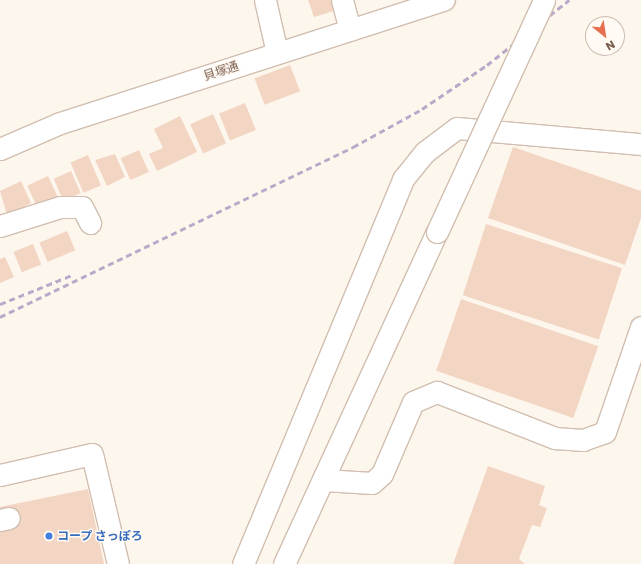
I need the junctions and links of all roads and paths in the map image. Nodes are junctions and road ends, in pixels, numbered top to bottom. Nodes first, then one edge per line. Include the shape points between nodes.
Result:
1 (265, 0) edge
2 (342, 0) edge
3 (444, 0) edge
4 (544, 0) edge
5 (350, 30) junction
6 (277, 54) junction
7 (641, 144) edge
8 (0, 148) edge
9 (90, 223) dead end
10 (0, 226) edge
11 (641, 327) edge
12 (0, 475) edge
13 (323, 480) junction
14 (118, 564) edge
15 (243, 564) edge
16 (284, 564) edge

1 - 6 street
2 - 5 street
3 - 5 street, 貝塚通
4 - 13 street, bridge
5 - 6 street, 貝塚通
6 - 8 street, 貝塚通 via 60,123
7 - 15 street via 457,128 425,152 403,179
9 - 10 street via 82,207 60,207
11 - 13 street via 605,432 583,440 554,438 437,392 413,402 382,474 372,484
12 - 14 street via 92,454
13 - 16 street

